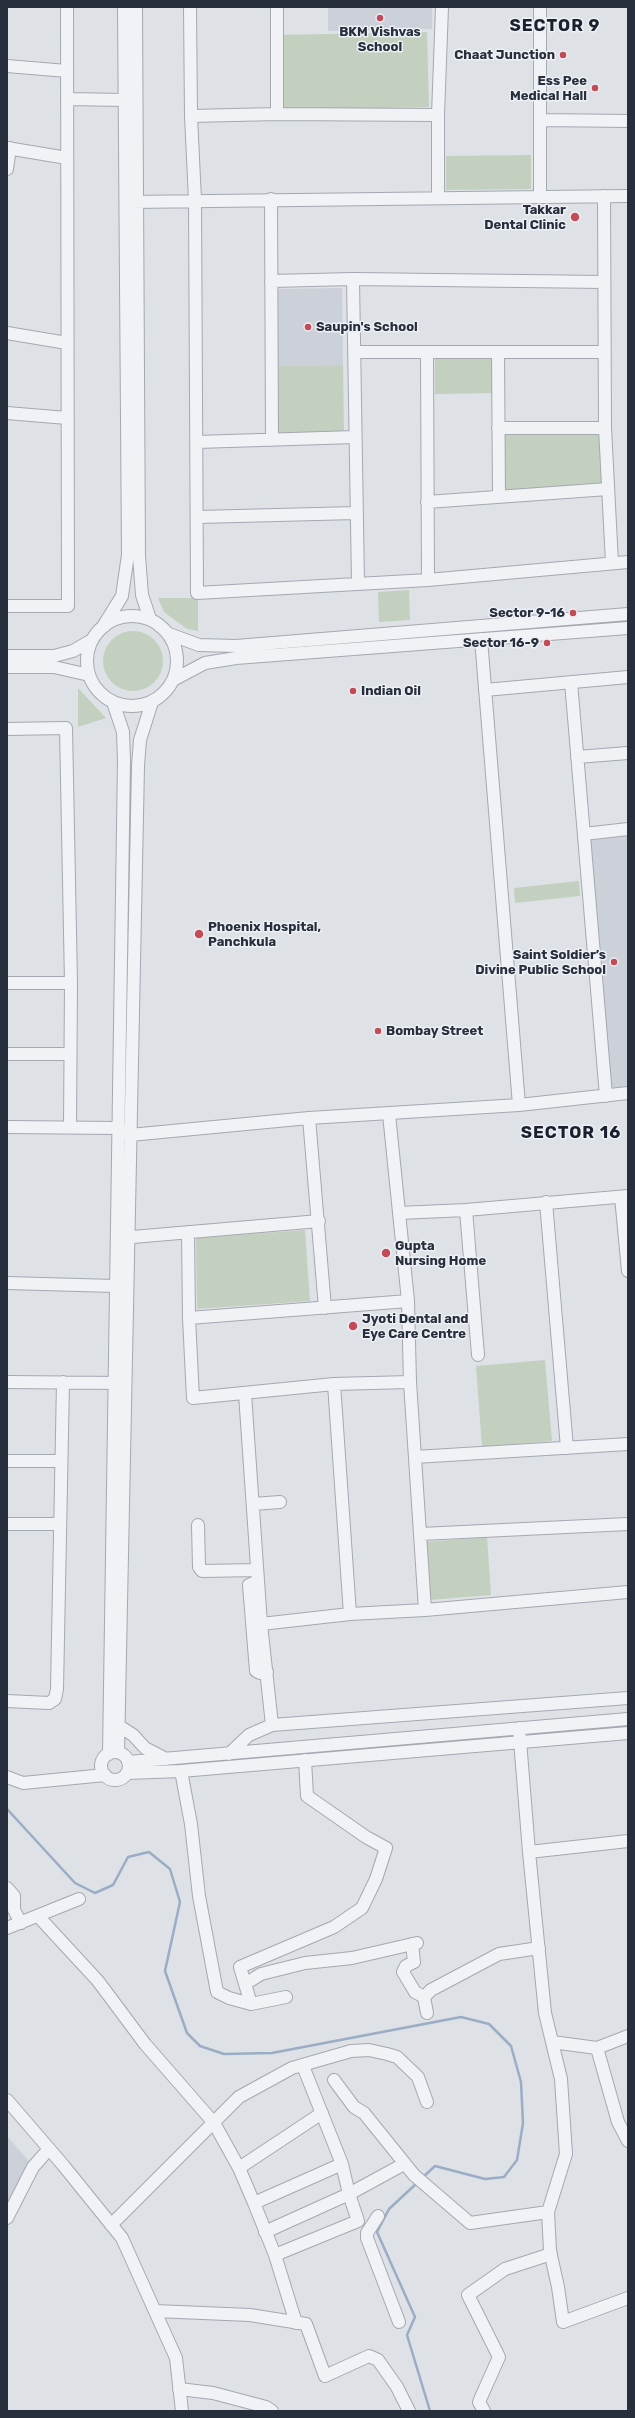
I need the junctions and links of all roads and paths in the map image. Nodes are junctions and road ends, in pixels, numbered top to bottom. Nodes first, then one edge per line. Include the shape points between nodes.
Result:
1 (67, 7) edge
2 (124, 7) edge
3 (136, 7) edge
4 (190, 7) edge
5 (277, 7) edge
6 (442, 7) edge
7 (540, 7) edge
8 (7, 66) edge
9 (67, 71) junction
10 (67, 99) junction
11 (124, 100) junction
12 (277, 114) junction
13 (438, 115) junction
14 (191, 116) junction
15 (540, 120) junction
16 (628, 121) edge
17 (8, 148) edge
18 (67, 158) junction
19 (7, 169) edge
20 (540, 196) junction
21 (604, 196) junction
22 (628, 196) edge
23 (438, 198) junction
24 (271, 199) junction
25 (195, 200) junction
26 (131, 202) junction
27 (354, 279) junction
28 (271, 281) junction
29 (604, 282) junction
30 (7, 333) edge
31 (67, 343) junction
32 (354, 352) junction
33 (498, 352) junction
34 (605, 352) junction
35 (426, 353) junction
36 (7, 412) edge
37 (68, 418) junction
38 (498, 428) junction
39 (605, 428) junction
40 (355, 437) junction
41 (272, 440) junction
42 (197, 442) junction
43 (608, 489) junction
44 (498, 497) junction
45 (427, 502) junction
46 (356, 513) junction
47 (198, 517) junction
48 (628, 562) edge
49 (612, 563) junction
50 (428, 580) junction
51 (358, 583) junction
52 (7, 606) edge
53 (628, 614) edge
54 (150, 619) junction
55 (104, 624) junction
56 (628, 628) edge
57 (169, 634) junction
58 (481, 639) junction
59 (92, 640) junction
60 (7, 656) edge
61 (7, 667) edge
62 (89, 675) junction
63 (628, 677) edge
64 (173, 680) junction
65 (571, 682) junction
66 (485, 690) junction
67 (114, 702) junction
68 (152, 702) junction
69 (7, 729) edge
70 (628, 753) edge
71 (577, 758) junction
72 (628, 830) edge
73 (584, 834) junction
74 (7, 983) edge
75 (71, 983) junction
76 (7, 1054) edge
77 (70, 1054) junction
78 (628, 1093) edge
79 (606, 1096) junction
80 (519, 1105) junction
81 (389, 1114) junction
82 (309, 1118) junction
83 (7, 1127) edge
84 (70, 1127) junction
85 (118, 1128) junction
86 (130, 1135) junction
87 (625, 1197) edge
88 (546, 1202) junction
89 (466, 1210) junction
90 (399, 1213) junction
91 (319, 1221) junction
92 (188, 1232) junction
93 (122, 1238) junction
94 (628, 1271) edge
95 (7, 1283) edge
96 (116, 1286) junction
97 (408, 1301) junction
98 (325, 1308) junction
99 (189, 1318) junction
100 (478, 1355) dead end
101 (7, 1382) edge
102 (63, 1382) junction
103 (119, 1382) junction
104 (410, 1382) junction
105 (334, 1384) junction
106 (245, 1394) junction
107 (628, 1444) edge
108 (567, 1448) junction
109 (415, 1457) junction
110 (7, 1461) edge
111 (61, 1461) junction
112 (280, 1502) dead end
113 (253, 1504) junction
114 (7, 1524) edge
115 (60, 1524) junction
116 (628, 1524) edge
117 (198, 1525) dead end
118 (421, 1534) junction
119 (258, 1575) junction
120 (628, 1592) edge
121 (425, 1610) junction
122 (350, 1614) junction
123 (261, 1624) junction
124 (267, 1672) junction
125 (628, 1698) edge
126 (7, 1701) edge
127 (628, 1719) edge
128 (272, 1725) junction
129 (119, 1726) junction
130 (519, 1728) junction
131 (628, 1733) edge
132 (519, 1741) junction
133 (113, 1753) junction
134 (229, 1754) junction
135 (166, 1759) junction
136 (305, 1760) junction
137 (128, 1767) junction
138 (180, 1772) junction
139 (105, 1775) junction
140 (7, 1777) edge
141 (628, 1841) edge
142 (528, 1852) junction
143 (7, 1888) edge
144 (80, 1899) dead end
145 (38, 1916) junction
146 (21, 1923) junction
147 (7, 1928) edge
148 (539, 1948) junction
149 (245, 1984) junction
150 (286, 1997) dead end
151 (424, 1997) junction
152 (251, 2004) junction
153 (427, 2013) dead end
154 (628, 2036) edge
155 (552, 2042) junction
156 (597, 2048) junction
157 (303, 2066) junction
158 (334, 2080) dead end
159 (7, 2100) edge
160 (427, 2102) dead end
161 (322, 2113) junction
162 (214, 2124) junction
163 (628, 2141) edge
164 (49, 2149) junction
165 (342, 2164) junction
166 (404, 2164) junction
167 (239, 2168) junction
168 (349, 2194) junction
169 (254, 2203) junction
170 (548, 2212) junction
171 (378, 2216) dead end
172 (7, 2218) edge
173 (358, 2221) junction
174 (111, 2224) junction
175 (265, 2232) junction
176 (367, 2233) junction
177 (551, 2254) junction
178 (275, 2255) junction
179 (628, 2298) edge
180 (154, 2311) junction
181 (399, 2322) dead end
182 (296, 2323) junction
183 (179, 2389) junction
184 (182, 2411) edge
185 (272, 2411) edge
186 (409, 2411) edge
187 (484, 2411) edge

1 - 9 street
2 - 11 street
3 - 26 street
4 - 14 street
5 - 12 street
6 - 13 street
7 - 15 street
8 - 9 street
9 - 10 street
10 - 11 street
10 - 18 street
11 - 26 street
12 - 13 street
12 - 14 street
13 - 23 street
14 - 25 street
15 - 16 street
15 - 20 street
17 - 18 street
17 - 19 street
18 - 31 street
20 - 21 street
20 - 23 street
21 - 22 street
21 - 29 street
23 - 24 street
24 - 25 street
24 - 28 street
25 - 26 street
25 - 42 street
26 - 54 street via 139,556 142,595
26 - 55 street via 128,555 122,596
27 - 28 street
27 - 29 street
27 - 32 street
28 - 41 street
29 - 34 street
30 - 31 street
31 - 37 street
32 - 35 street
32 - 40 street
33 - 34 street
33 - 35 street
33 - 38 street
34 - 39 street
35 - 45 street
36 - 37 street
37 - 52 street via 68,606
38 - 39 street
38 - 44 street
39 - 43 street
40 - 41 street
40 - 46 street
41 - 42 street
42 - 47 street
43 - 44 street
43 - 49 street
44 - 45 street
45 - 50 street
46 - 47 street
46 - 51 street
47 - 51 street via 197,593
48 - 49 street
49 - 50 street
50 - 51 street
53 - 57 street via 236,646 199,645
54 - 55 street via 137,615 123,616
54 - 57 street
55 - 59 street
56 - 58 street
57 - 64 street via 175,646 177,662
58 - 64 street via 236,658 206,663
58 - 66 street
59 - 60 street via 73,651 54,656
59 - 62 street via 87,656
61 - 62 street via 54,667
62 - 67 street via 97,690
63 - 65 street
64 - 68 street via 166,691
65 - 66 street
65 - 71 street
66 - 80 street
67 - 68 street via 133,706
67 - 85 street via 123,732 124,761
68 - 86 street via 140,740 138,766
69 - 75 street via 66,728
70 - 71 street
71 - 73 street
72 - 73 street
73 - 79 street
74 - 75 street
75 - 77 street
76 - 77 street
77 - 84 street
78 - 79 street
79 - 80 street
80 - 81 street
81 - 82 street
81 - 90 street
82 - 86 street
82 - 91 street
83 - 84 street
84 - 85 street
85 - 86 street
85 - 93 street
86 - 93 street
87 - 88 street
87 - 94 street
88 - 89 street
88 - 108 street
89 - 90 street
89 - 100 street
90 - 97 street
91 - 92 street
91 - 98 street
92 - 93 street
92 - 99 street
93 - 96 street
93 - 103 street
95 - 96 street
96 - 103 street
97 - 98 street
97 - 104 street
98 - 99 street
99 - 106 street via 193,1398
101 - 102 street
102 - 103 street
102 - 111 street
103 - 129 street
103 - 133 street
104 - 105 street
104 - 109 street
105 - 106 street
105 - 122 street
106 - 113 street
107 - 108 street
108 - 109 street
109 - 118 street
110 - 111 street
111 - 115 street
112 - 113 street
113 - 119 street
114 - 115 street
115 - 126 street via 55,1698 49,1703
116 - 118 street
117 - 119 street via 199,1567 202,1571
118 - 121 street
119 - 123 street
119 - 124 street via 249,1585 256,1671
120 - 121 street
121 - 122 street
122 - 123 street
123 - 124 street
124 - 128 street
125 - 128 street
127 - 130 street
128 - 134 street via 249,1736
129 - 133 street
129 - 135 street via 133,1735 145,1748
130 - 132 street
130 - 134 street
131 - 132 street
132 - 136 street
132 - 142 street
133 - 137 street via 125,1756
133 - 139 street via 102,1764
134 - 135 street
135 - 137 street
136 - 138 street
136 - 149 street via 307,1796 386,1848 376,1879 362,1908 334,1927 240,1967
137 - 138 street
137 - 139 street via 118,1780
138 - 152 street via 191,1824 199,1896 217,1992
139 - 140 street via 23,1783
141 - 142 street
142 - 148 street
143 - 146 street via 14,1896 14,1910
144 - 145 street
145 - 146 street
145 - 162 street via 98,1980 145,2044
146 - 147 street
148 - 151 street via 500,1954 431,1990
148 - 155 street via 545,2013
149 - 151 street via 261,1974 305,1963 352,1958 414,1944 414,1962 406,1966 403,1972 415,1992
149 - 152 street
150 - 152 street
151 - 153 street
154 - 156 street
155 - 156 street
155 - 170 street via 561,2079 566,2154
156 - 163 street via 618,2122
157 - 160 street via 350,2051 369,2050 387,2054 397,2057 418,2077
157 - 161 street
157 - 162 street via 292,2068 239,2097
158 - 166 street
159 - 164 street
161 - 165 street
161 - 167 street
162 - 167 street
162 - 174 street
164 - 172 street via 33,2167
164 - 174 street
165 - 168 street
165 - 169 street
166 - 168 street
166 - 170 street via 470,2223
167 - 169 street
168 - 173 street
168 - 175 street
169 - 175 street
170 - 177 street
171 - 176 street
173 - 176 street
173 - 178 street
174 - 180 street via 122,2238
175 - 178 street
176 - 181 street
177 - 179 street via 563,2322
177 - 187 street via 505,2269 468,2296 499,2357 479,2402
178 - 182 street
180 - 182 street via 250,2315
180 - 183 street via 176,2358
182 - 186 street via 306,2324 325,2376 369,2356 378,2360 397,2387
183 - 184 street
183 - 185 street via 213,2393 266,2407

